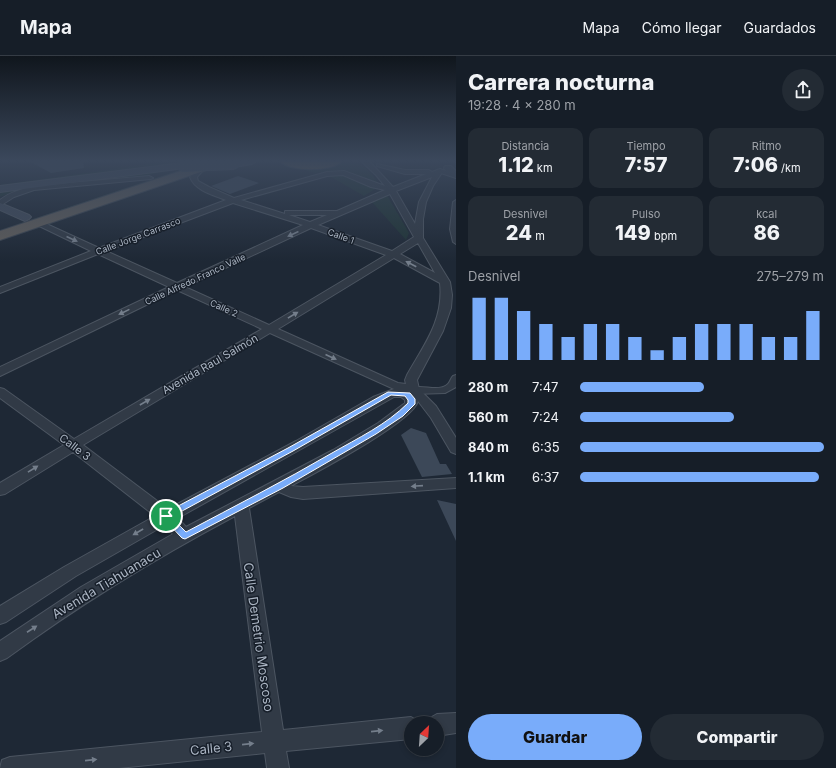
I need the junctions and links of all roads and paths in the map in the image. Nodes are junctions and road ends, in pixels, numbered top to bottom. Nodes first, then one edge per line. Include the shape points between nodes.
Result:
1 (15, 194) edge
2 (103, 194) edge
3 (111, 194) edge
4 (220, 194) edge
5 (253, 194) edge
6 (383, 194) edge
7 (395, 194) edge
8 (425, 194) edge
9 (232, 200) junction
10 (456, 202) edge
11 (0, 205) edge
12 (264, 210) junction
13 (346, 210) junction
14 (31, 220) junction
15 (312, 225) junction
16 (0, 226) edge
17 (0, 236) edge
18 (419, 238) junction
19 (456, 242) edge
20 (98, 251) junction
21 (394, 255) junction
22 (445, 282) junction
23 (176, 287) junction
24 (0, 290) edge
25 (270, 329) junction
26 (0, 372) edge
27 (456, 378) edge
28 (0, 392) edge
29 (410, 393) junction
30 (72, 444) junction
31 (456, 449) edge
32 (456, 483) edge
33 (280, 486) junction
34 (0, 490) edge
35 (241, 506) junction
36 (166, 516) junction
37 (185, 536) junction
38 (0, 616) edge
39 (0, 652) edge
40 (456, 723) edge
41 (444, 724) edge
42 (404, 729) edge
43 (274, 741) junction
44 (10, 768) edge
45 (278, 768) edge

1 - 11 street
2 - 14 highway
3 - 14 highway
4 - 9 street, Calle 1
5 - 9 street, Calle Jorge Carrasco
6 - 13 street, Calle Alfredo Franco Valle
7 - 18 street, Avenida Tiahuanacu
8 - 18 street via 418,224
9 - 12 street, Calle 1
9 - 20 street, Calle Jorge Carrasco
10 - 19 street via 453,229
11 - 14 main road, Calle 2
12 - 13 street via 289,214
12 - 15 street, Calle 1
13 - 15 street, Calle Alfredo Franco Valle
14 - 16 highway
14 - 17 highway
14 -> 20 street, Calle 2
15 - 21 street, Calle 1
15 -> 23 street, Calle Alfredo Franco Valle
18 - 21 street, Avenida Raul Salmón
18 - 22 street, Avenida Tiahuanacu
20 - 23 street, Calle 2
20 - 24 street, Calle Jorge Carrasco
22 -> 21 street, Calle 1
25 -> 21 street, Avenida Raul Salmón
22 - 29 street, Avenida Tiahuanacu via 445,317 413,375
23 - 25 street, Calle 2
23 -> 26 street, Calle Alfredo Franco Valle
25 -> 29 street, Calle 2
30 -> 25 street, Avenida Raul Salmón
27 - 29 street via 452,386 445,390
28 - 30 street, Calle 3
29 - 31 street via 424,401
29 - 33 street, Avenida Tiahuanacu via 411,404 400,415
29 - 36 street via 390,393 291,450
34 -> 30 street, Avenida Raul Salmón
30 - 36 street, Calle 3
32 -> 33 street via 303,493 291,492
33 - 35 street, Avenida Tiahuanacu
35 - 37 street, Avenida Tiahuanacu
35 - 43 street, Calle Demetrio Moscoso
36 - 37 street, Calle 3
36 -> 38 street via 40,589
39 -> 37 street, Avenida Tiahuanacu via 104,581
40 - 41 street
43 -> 42 street, Calle 3
44 -> 43 street, Calle 3
43 - 45 street, Calle Demetrio Moscoso

